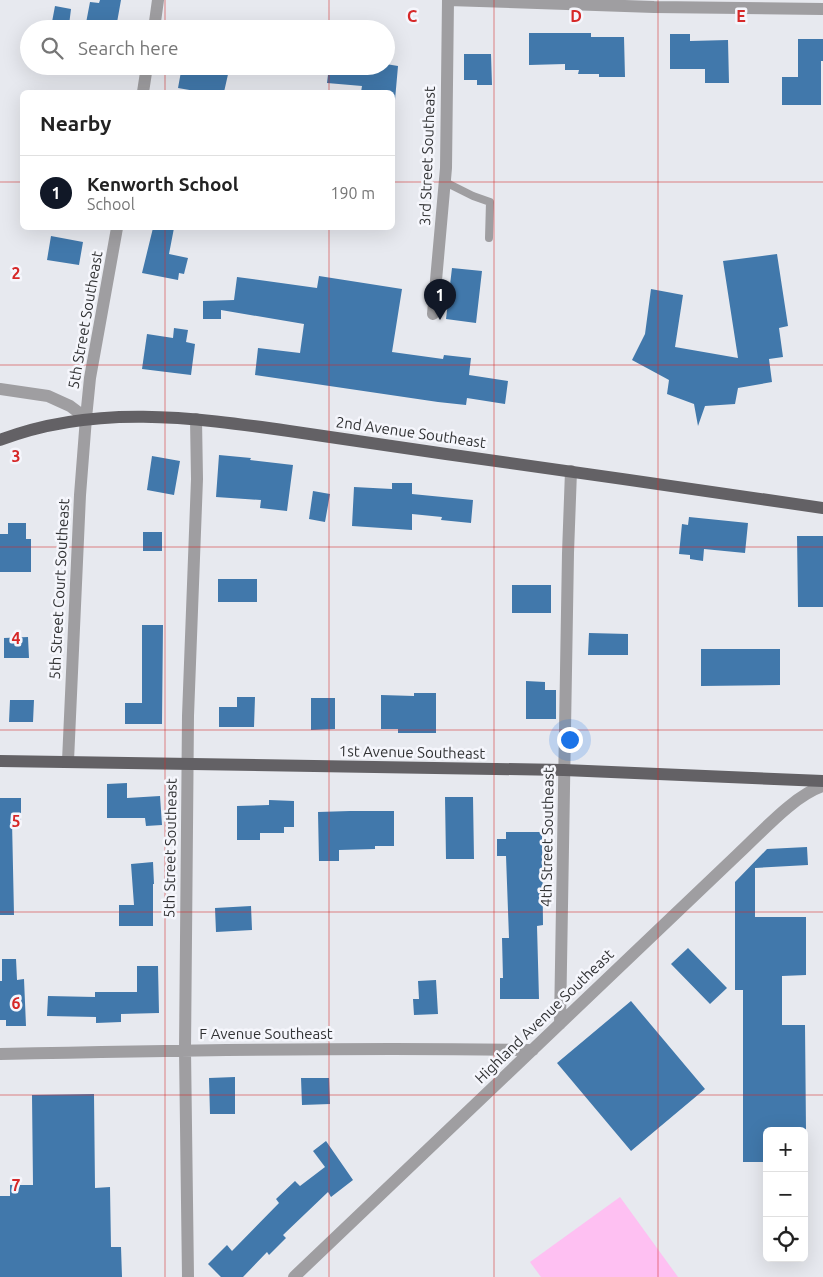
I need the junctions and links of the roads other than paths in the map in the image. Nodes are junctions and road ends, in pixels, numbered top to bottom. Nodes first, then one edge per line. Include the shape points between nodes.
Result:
1 (158, 0) edge
2 (448, 0) edge
3 (599, 2) edge
4 (823, 9) edge
5 (155, 20) edge
6 (146, 75) edge
7 (143, 90) edge
8 (445, 182) junction
9 (117, 230) edge
10 (489, 238) dead end
11 (433, 314) dead end
12 (0, 389) edge
13 (86, 418) junction
14 (196, 418) junction
15 (0, 440) edge
16 (572, 471) junction
17 (823, 508) edge
18 (0, 761) edge
19 (68, 761) junction
20 (188, 764) junction
21 (564, 770) junction
22 (823, 781) edge
23 (823, 786) edge
24 (560, 1024) junction
25 (185, 1050) junction
26 (533, 1050) junction
27 (0, 1054) edge
28 (188, 1277) edge
29 (294, 1277) edge

1 - 5 street
2 - 3 street via 530,4
2 - 8 street, 3rd Street Southeast
3 - 4 street via 654,7
6 - 7 street
8 - 10 lane via 490,202
8 - 11 street, 3rd Street Southeast
9 - 13 street, 5th Street Southeast
12 - 13 street via 48,396
13 - 14 main road, 2nd Avenue Southeast
13 - 15 main road, 2nd Avenue Southeast via 44,426
13 - 19 street, 5th Street Court Southeast
14 - 16 main road, 2nd Avenue Southeast
14 - 20 street, 5th Street Southeast
16 - 17 main road, 2nd Avenue Southeast
16 - 21 street, 4th Street Southeast
18 - 19 main road, 1st Avenue Southeast
19 - 20 main road, 1st Avenue Southeast
20 - 21 main road, 1st Avenue Southeast
20 - 25 street, 5th Street Southeast
21 - 22 main road, 1st Avenue Southeast
21 - 24 street, 4th Street Southeast
23 - 24 street, Highland Avenue Southeast via 795,801
24 - 26 street, Highland Avenue Southeast
25 - 26 street, F Avenue Southeast
25 - 27 street, F Avenue Southeast
25 - 28 street, 5th Street Southeast
26 - 29 street, Highland Avenue Southeast

